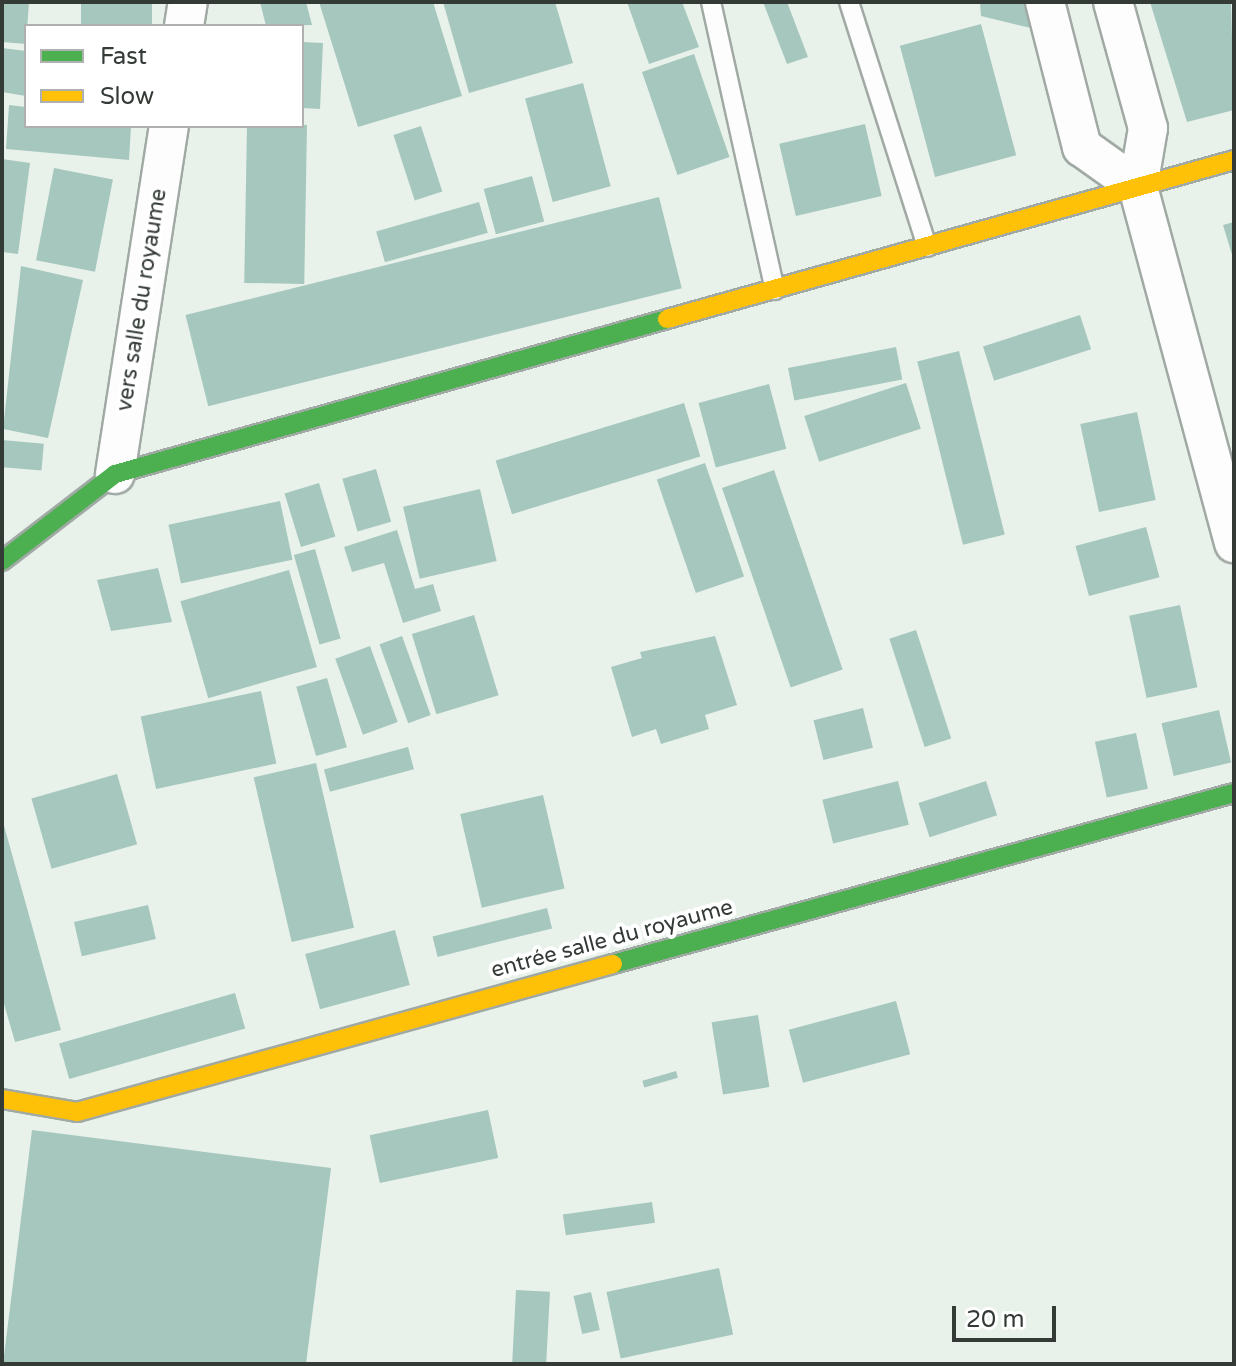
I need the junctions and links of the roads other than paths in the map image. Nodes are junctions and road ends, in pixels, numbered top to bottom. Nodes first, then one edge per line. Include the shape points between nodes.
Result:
1 (188, 2) edge
2 (711, 2) edge
3 (849, 2) edge
4 (1045, 2) edge
5 (1113, 2) edge
6 (184, 24) edge
7 (169, 128) edge
8 (1234, 160) edge
9 (1138, 187) junction
10 (927, 247) junction
11 (775, 290) junction
12 (115, 474) junction
13 (1234, 543) edge
14 (2, 561) edge
15 (1234, 793) edge
16 (3, 1104) edge

1 - 6 street
2 - 11 lane
3 - 10 lane
4 - 9 street via 1082,147
5 - 9 street via 1148,128
7 - 12 street, vers salle du royaume
8 - 9 street
9 - 10 street
9 - 13 street
10 - 11 street
11 - 12 street
12 - 14 street
15 - 16 street, entrée salle du royaume via 77,1112

